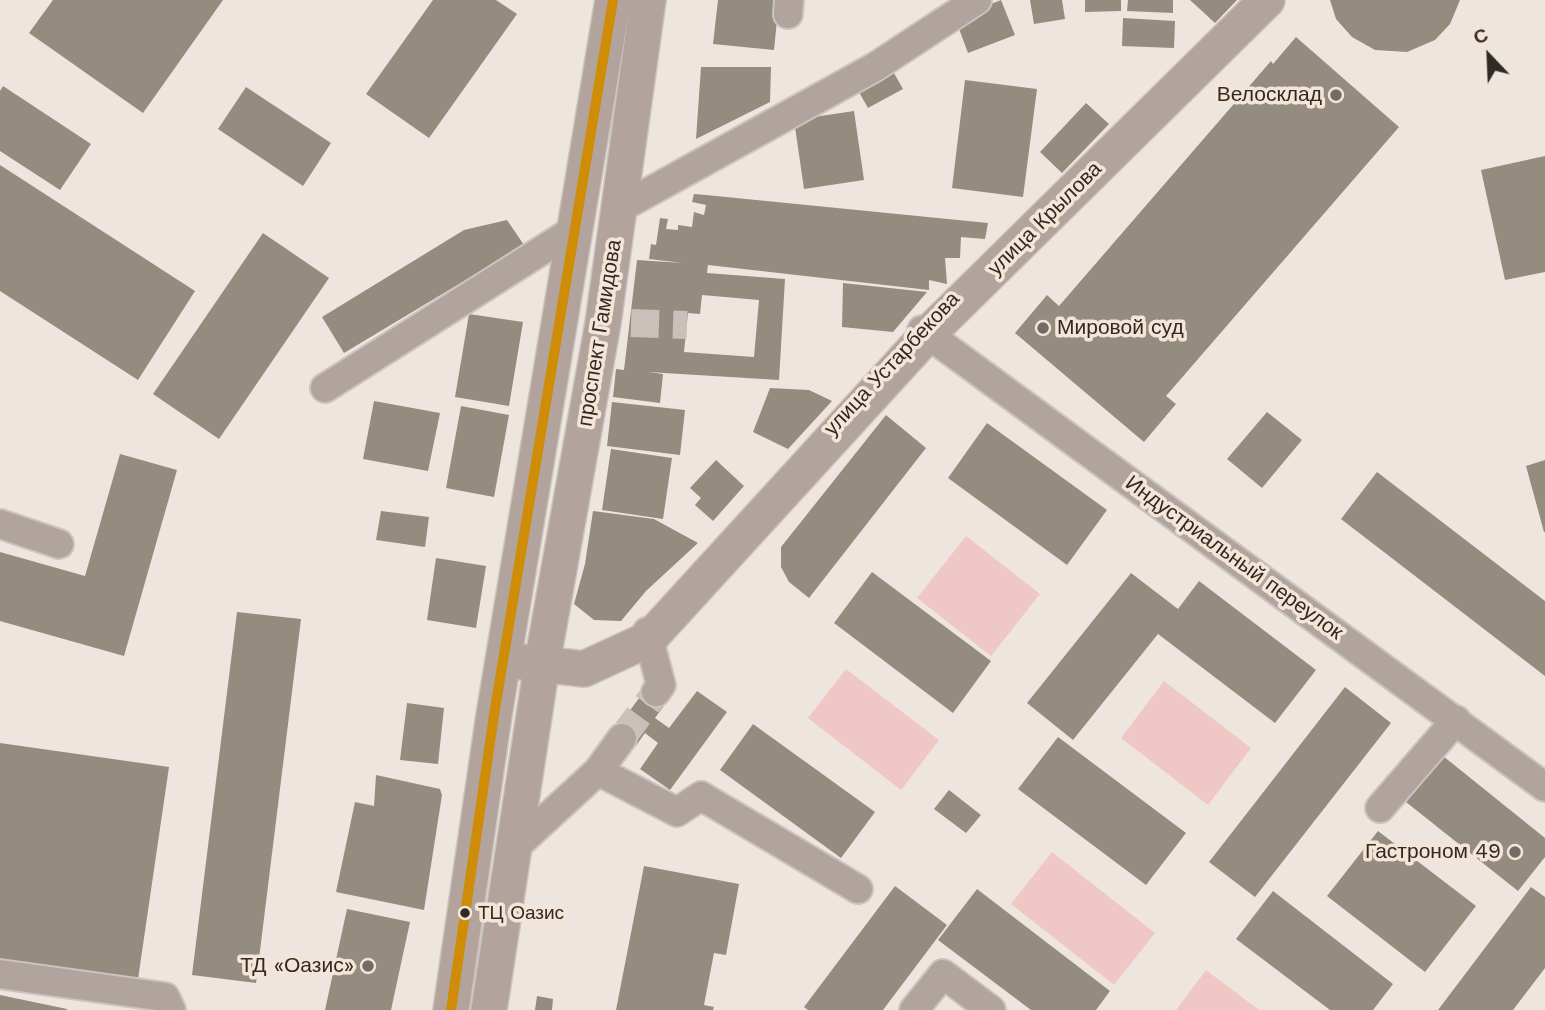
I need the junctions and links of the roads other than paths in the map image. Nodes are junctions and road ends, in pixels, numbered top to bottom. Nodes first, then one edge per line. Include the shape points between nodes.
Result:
1 (613, 0) edge
2 (648, 0) edge
3 (976, 0) edge
4 (1254, 0) edge
5 (1267, 0) edge
6 (620, 208) junction
7 (575, 230) junction
8 (925, 332) junction
9 (325, 388) dead end
10 (0, 524) edge
11 (59, 544) dead end
12 (648, 635) junction
13 (505, 656) junction
14 (543, 661) junction
15 (656, 692) tunnel mouth
16 (1456, 720) junction
17 (622, 738) tunnel mouth
18 (598, 771) junction
19 (1545, 787) edge
20 (1380, 808) dead end
21 (514, 848) junction
22 (858, 888) dead end
23 (0, 974) edge
24 (171, 1010) edge
25 (451, 1010) edge
26 (489, 1010) edge
27 (914, 1010) edge
28 (991, 1010) edge

1 - 7 main road, проспект Гамидова
2 - 6 main road, проспект Гамидова
3 - 6 street via 875,67
4 - 8 main road, улица Устарбекова
5 - 8 main road, улица Крылова
6 - 14 main road, проспект Гамидова
7 - 9 street
7 - 13 main road, проспект Гамидова
8 - 12 main road, улица Крылова
8 - 16 street, Индустриальный переулок
10 - 11 street
12 - 14 main road, улица Крылова via 584,669
12 - 15 street via 661,685
13 - 14 main road
13 - 25 main road, проспект Гамидова
14 - 21 main road, проспект Гамидова
16 - 19 street, Индустриальный переулок
16 - 20 street
17 - 18 street
18 - 21 street
18 - 22 street via 677,812 701,796
21 - 26 main road, проспект Гамидова
23 - 24 street via 165,997
27 - 28 street via 943,974

